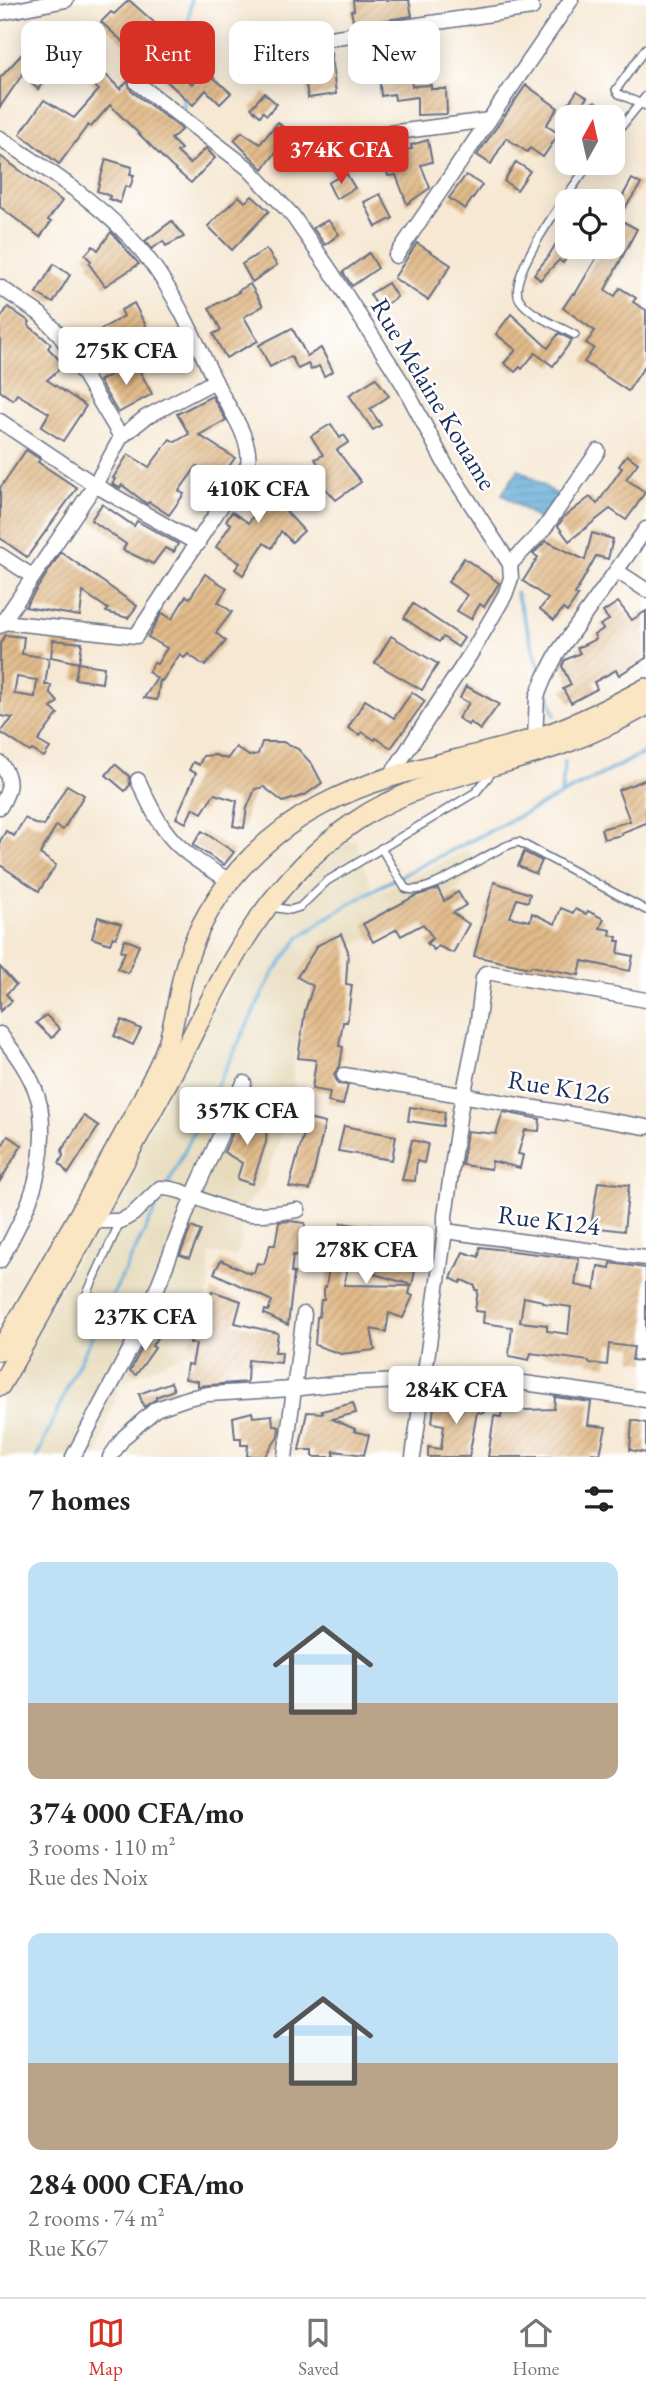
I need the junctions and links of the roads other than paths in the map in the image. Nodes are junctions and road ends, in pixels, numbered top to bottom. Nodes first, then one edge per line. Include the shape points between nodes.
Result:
1 (66, 0) edge
2 (571, 0) edge
3 (530, 4) edge
4 (0, 13) edge
5 (546, 33) junction
6 (334, 36) edge
7 (646, 48) edge
8 (138, 84) edge
9 (644, 102) edge
10 (489, 120) junction
11 (625, 123) edge
12 (0, 138) edge
13 (310, 154) dead end
14 (582, 175) edge
15 (396, 256) dead end
16 (0, 287) edge
17 (575, 335) dead end
18 (215, 381) junction
19 (0, 421) edge
20 (121, 437) junction
21 (598, 451) dead end
22 (95, 485) junction
23 (646, 528) edge
24 (198, 544) junction
25 (0, 555) edge
26 (510, 564) junction
27 (617, 571) junction
28 (32, 576) junction
29 (646, 590) edge
30 (1, 624) edge
31 (646, 688) edge
32 (646, 706) edge
33 (537, 745) junction
34 (0, 763) edge
35 (498, 764) junction
36 (391, 775) junction
37 (138, 780) dead end
38 (0, 807) edge
39 (381, 848) junction
40 (230, 881) junction
41 (267, 907) junction
42 (646, 910) edge
43 (646, 1000) edge
44 (0, 1034) edge
45 (344, 1075) dead end
46 (244, 1083) dead end
47 (463, 1096) junction
48 (646, 1127) edge
49 (193, 1196) junction
50 (298, 1210) dead end
51 (91, 1221) junction
52 (121, 1222) junction
53 (445, 1231) junction
54 (646, 1258) edge
55 (0, 1261) edge
56 (85, 1298) dead end
57 (304, 1314) dead end
58 (0, 1351) edge
59 (424, 1380) junction
60 (0, 1386) edge
61 (292, 1389) junction
62 (646, 1400) edge
63 (73, 1457) edge
64 (110, 1457) edge
65 (285, 1457) edge
66 (413, 1457) edge

1 - 4 street
2 - 5 street
3 - 5 street
3 - 6 street
5 - 10 street
7 - 9 lane via 616,90
8 - 26 street, Rue Melaine Kouame via 248,168 292,215 403,384 445,464
9 - 11 lane
10 - 13 street via 328,141
10 - 15 street
12 - 18 street via 105,214 151,263
14 - 17 lane via 533,247 516,293 521,302
16 - 20 street via 40,314 60,335
18 - 20 street via 146,417
18 - 24 street via 249,457
19 - 22 street
20 - 22 street
21 - 26 street via 544,529
22 - 24 street
22 - 28 street
23 - 27 street
24 - 30 street via 136,636
25 - 28 street
26 - 36 street via 505,595
27 - 29 street
27 - 33 street via 558,652 544,679 537,696
28 - 30 street
31 - 33 main road
32 - 33 main road via 568,743
33 - 35 main road
33 - 36 main road
34 - 38 street via 10,783
35 - 39 lane via 476,792
35 - 41 main road via 396,800 357,820 303,863
36 - 40 main road via 353,789 292,822
37 - 40 street via 167,836 193,859
39 - 41 lane via 327,881 300,906 290,910
39 - 42 lane via 405,888 414,891 519,842
40 - 58 main road via 197,934 182,976 169,1041 148,1088
41 - 51 main road via 233,955
43 - 47 street via 486,973
44 - 55 street via 29,1077 42,1122 35,1190
45 - 47 street, Rue K126
46 - 49 street
47 - 48 street, Rue K126
47 - 53 street
49 - 50 street via 233,1211
49 - 52 street via 167,1188
49 - 63 street via 142,1327
51 - 52 street
51 - 60 main road
52 - 56 lane
53 - 54 street, Rue K124
53 - 59 street
57 - 61 street
59 - 61 street
59 - 62 street via 517,1382
59 - 66 street
61 - 64 street via 208,1394 156,1409 124,1437
61 - 65 street

